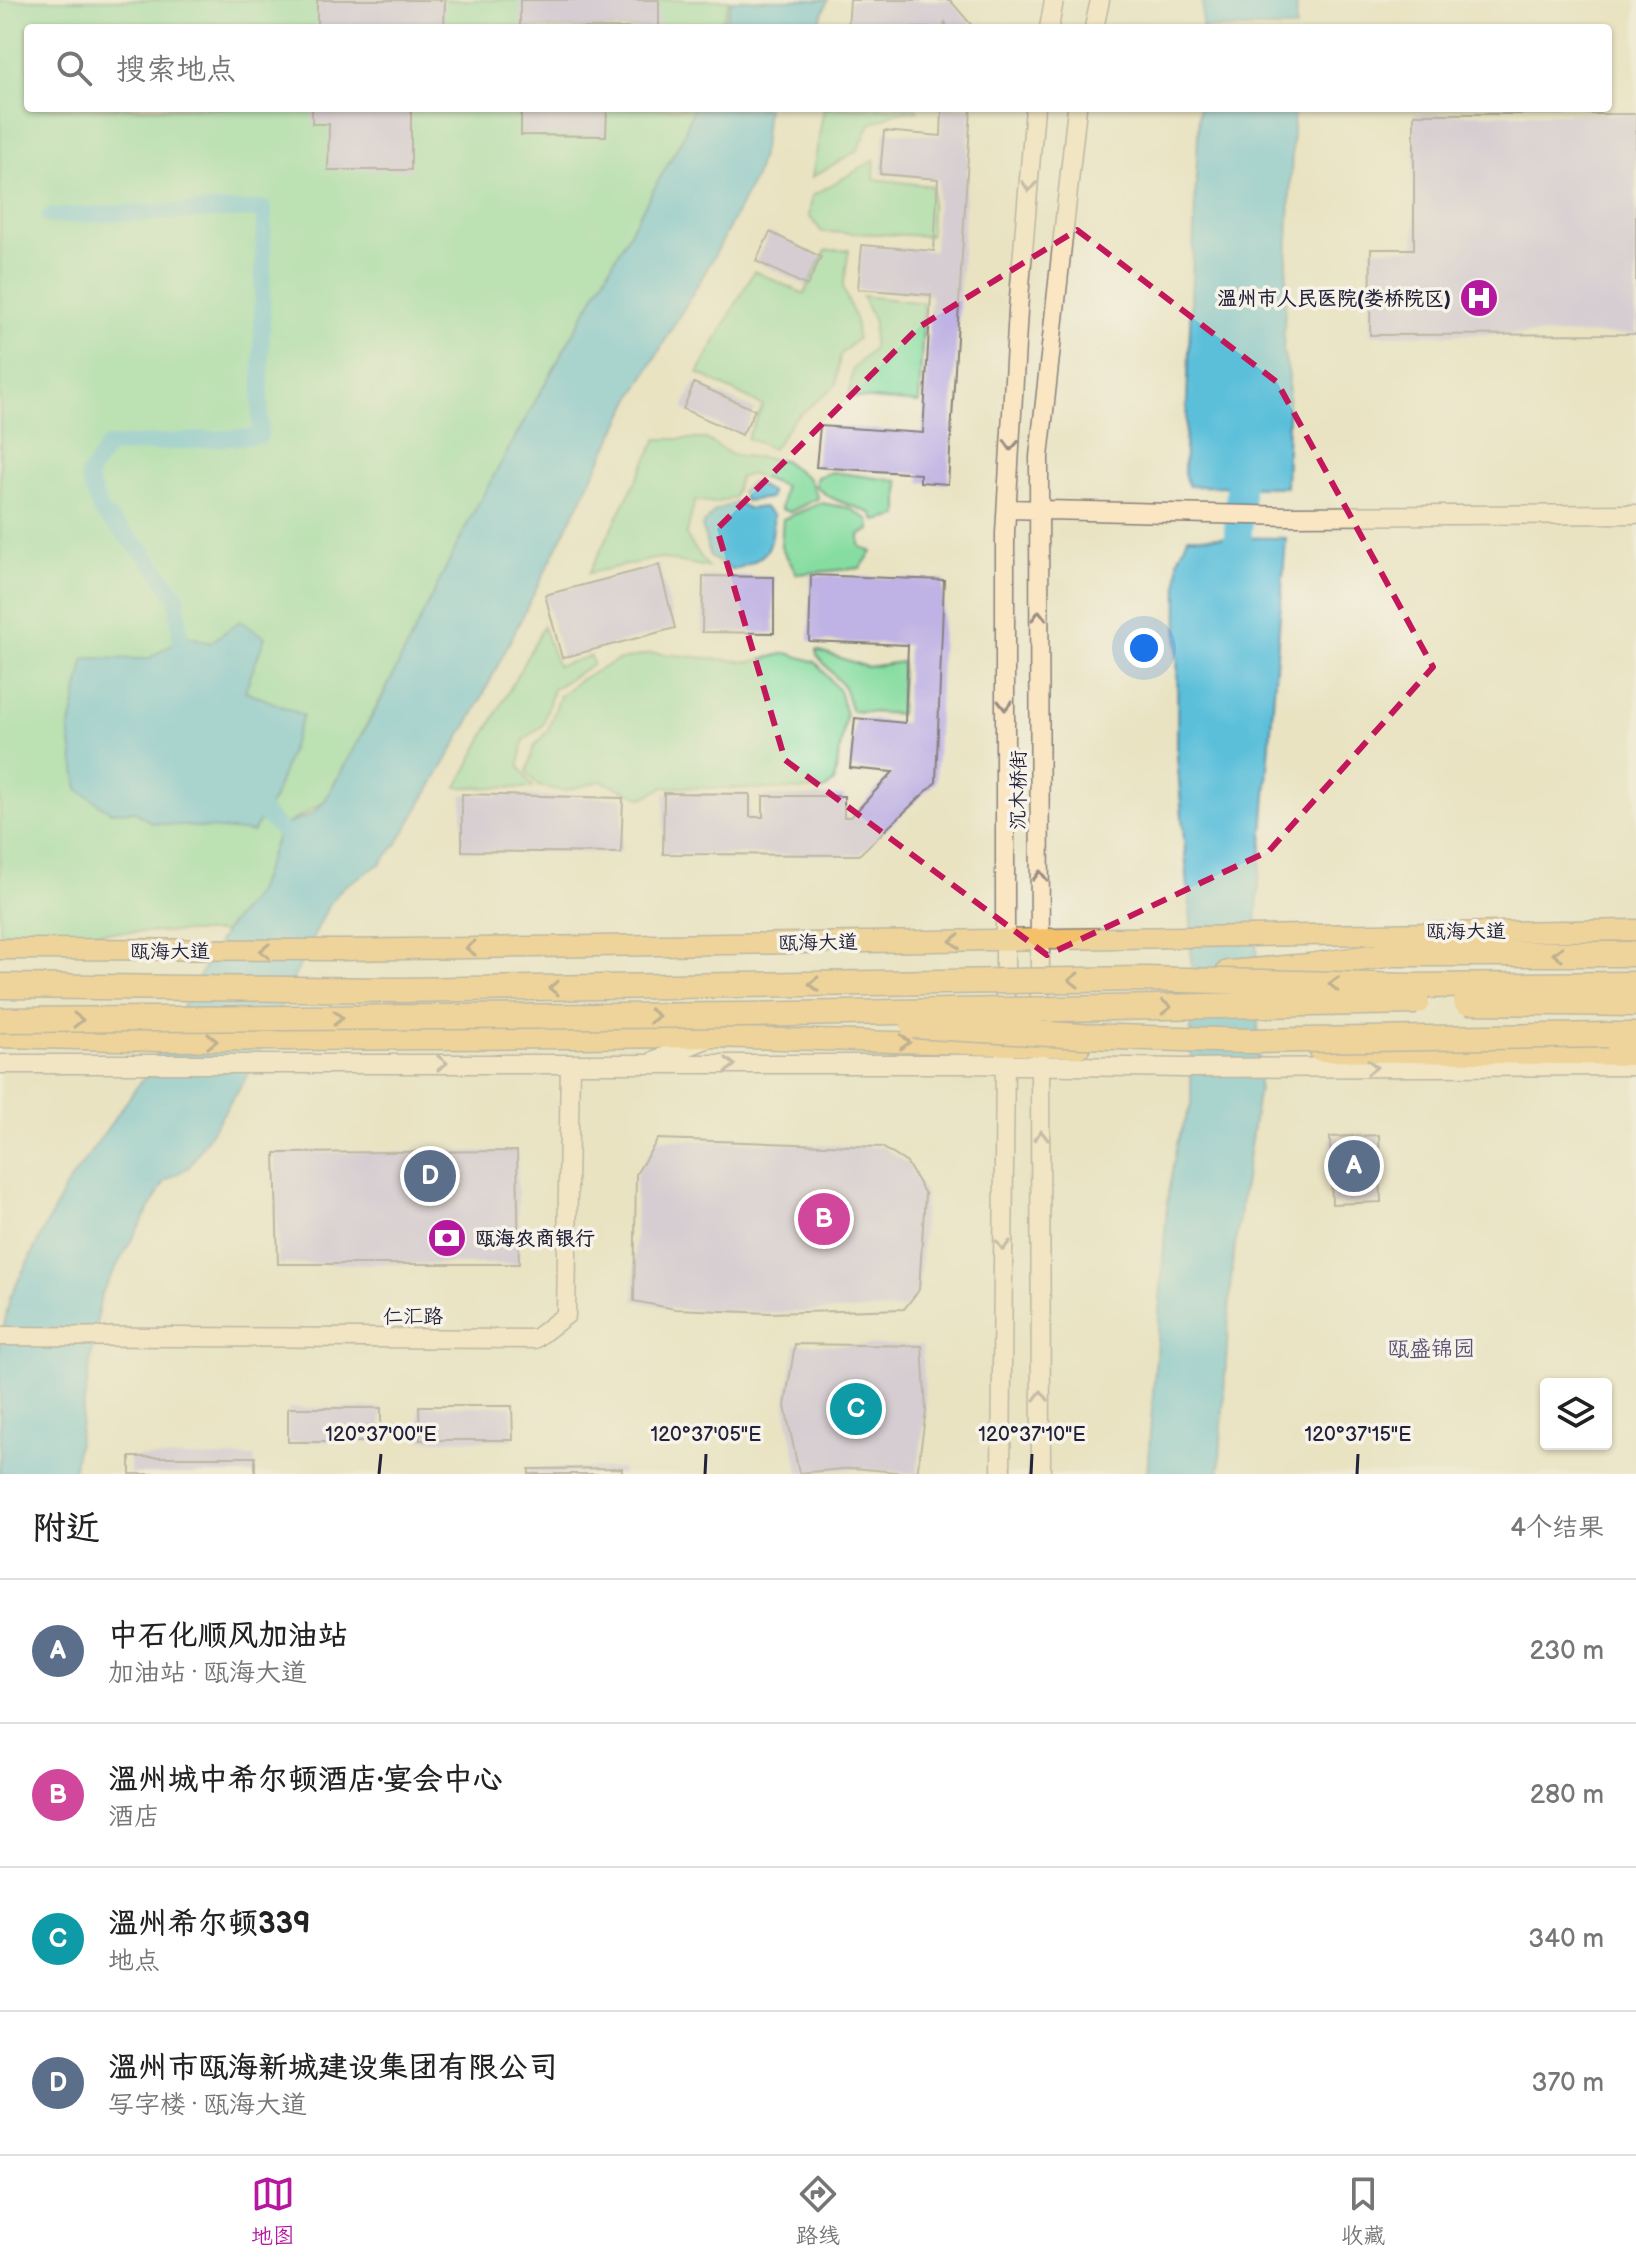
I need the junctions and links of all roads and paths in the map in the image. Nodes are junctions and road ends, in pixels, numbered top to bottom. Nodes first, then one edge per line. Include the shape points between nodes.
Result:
1 (1054, 0) edge
2 (1100, 0) edge
3 (1050, 24) edge
4 (1095, 24) edge
5 (1035, 112) edge
6 (1077, 112) edge
7 (1007, 509) junction
8 (1039, 509) junction
9 (1636, 514) edge
10 (1636, 930) edge
11 (1005, 940) junction
12 (1040, 940) junction
13 (0, 949) edge
14 (1636, 954) edge
15 (1145, 979) junction
16 (0, 983) edge
17 (1636, 984) edge
18 (1636, 1004) edge
19 (743, 1015) junction
20 (0, 1020) edge
21 (1636, 1035) edge
22 (0, 1037) edge
23 (711, 1037) junction
24 (1005, 1045) junction
25 (1636, 1055) edge
26 (1040, 1056) junction
27 (0, 1064) edge
28 (570, 1064) junction
29 (645, 1064) junction
30 (1005, 1066) junction
31 (1636, 1066) edge
32 (1, 1336) edge
33 (1001, 1474) edge
34 (1041, 1474) edge

1 - 3 street
2 - 4 street
5 -> 7 street, 沉木桥街
6 - 8 street, 沉木桥街 via 1040,441
7 - 8 street
7 -> 11 street, 沉木桥街
8 - 9 street via 1289,516
12 -> 8 street, 沉木桥街
10 - 12 main road, 瓯海大道
11 - 12 main road, 瓯海大道
11 -> 13 main road, 瓯海大道 via 136,952
11 - 24 street, 沉木桥街
12 - 26 street, 沉木桥街
14 -> 15 highway, bridge via 1393,954
15 -> 16 highway, 瓯海大道, bridge via 400,990
17 -> 15 highway, 瓯海大道, bridge via 1410,986
19 -> 18 highway, bridge via 1422,1002
20 -> 19 highway, bridge
19 - 21 highway, bridge via 1250,1041
22 -> 23 main road
23 -> 24 main road
23 - 29 street
24 - 26 main road
24 - 30 street, 沉木桥街
25 - 26 main road via 1172,1049
26 - 30 street
26 -> 31 street via 1182,1068
34 -> 26 street, 沉木桥街
27 -> 28 street
28 - 29 street
28 - 32 street, 仁汇路 via 566,1315 535,1339
29 -> 30 street
30 -> 33 street, 沉木桥街

